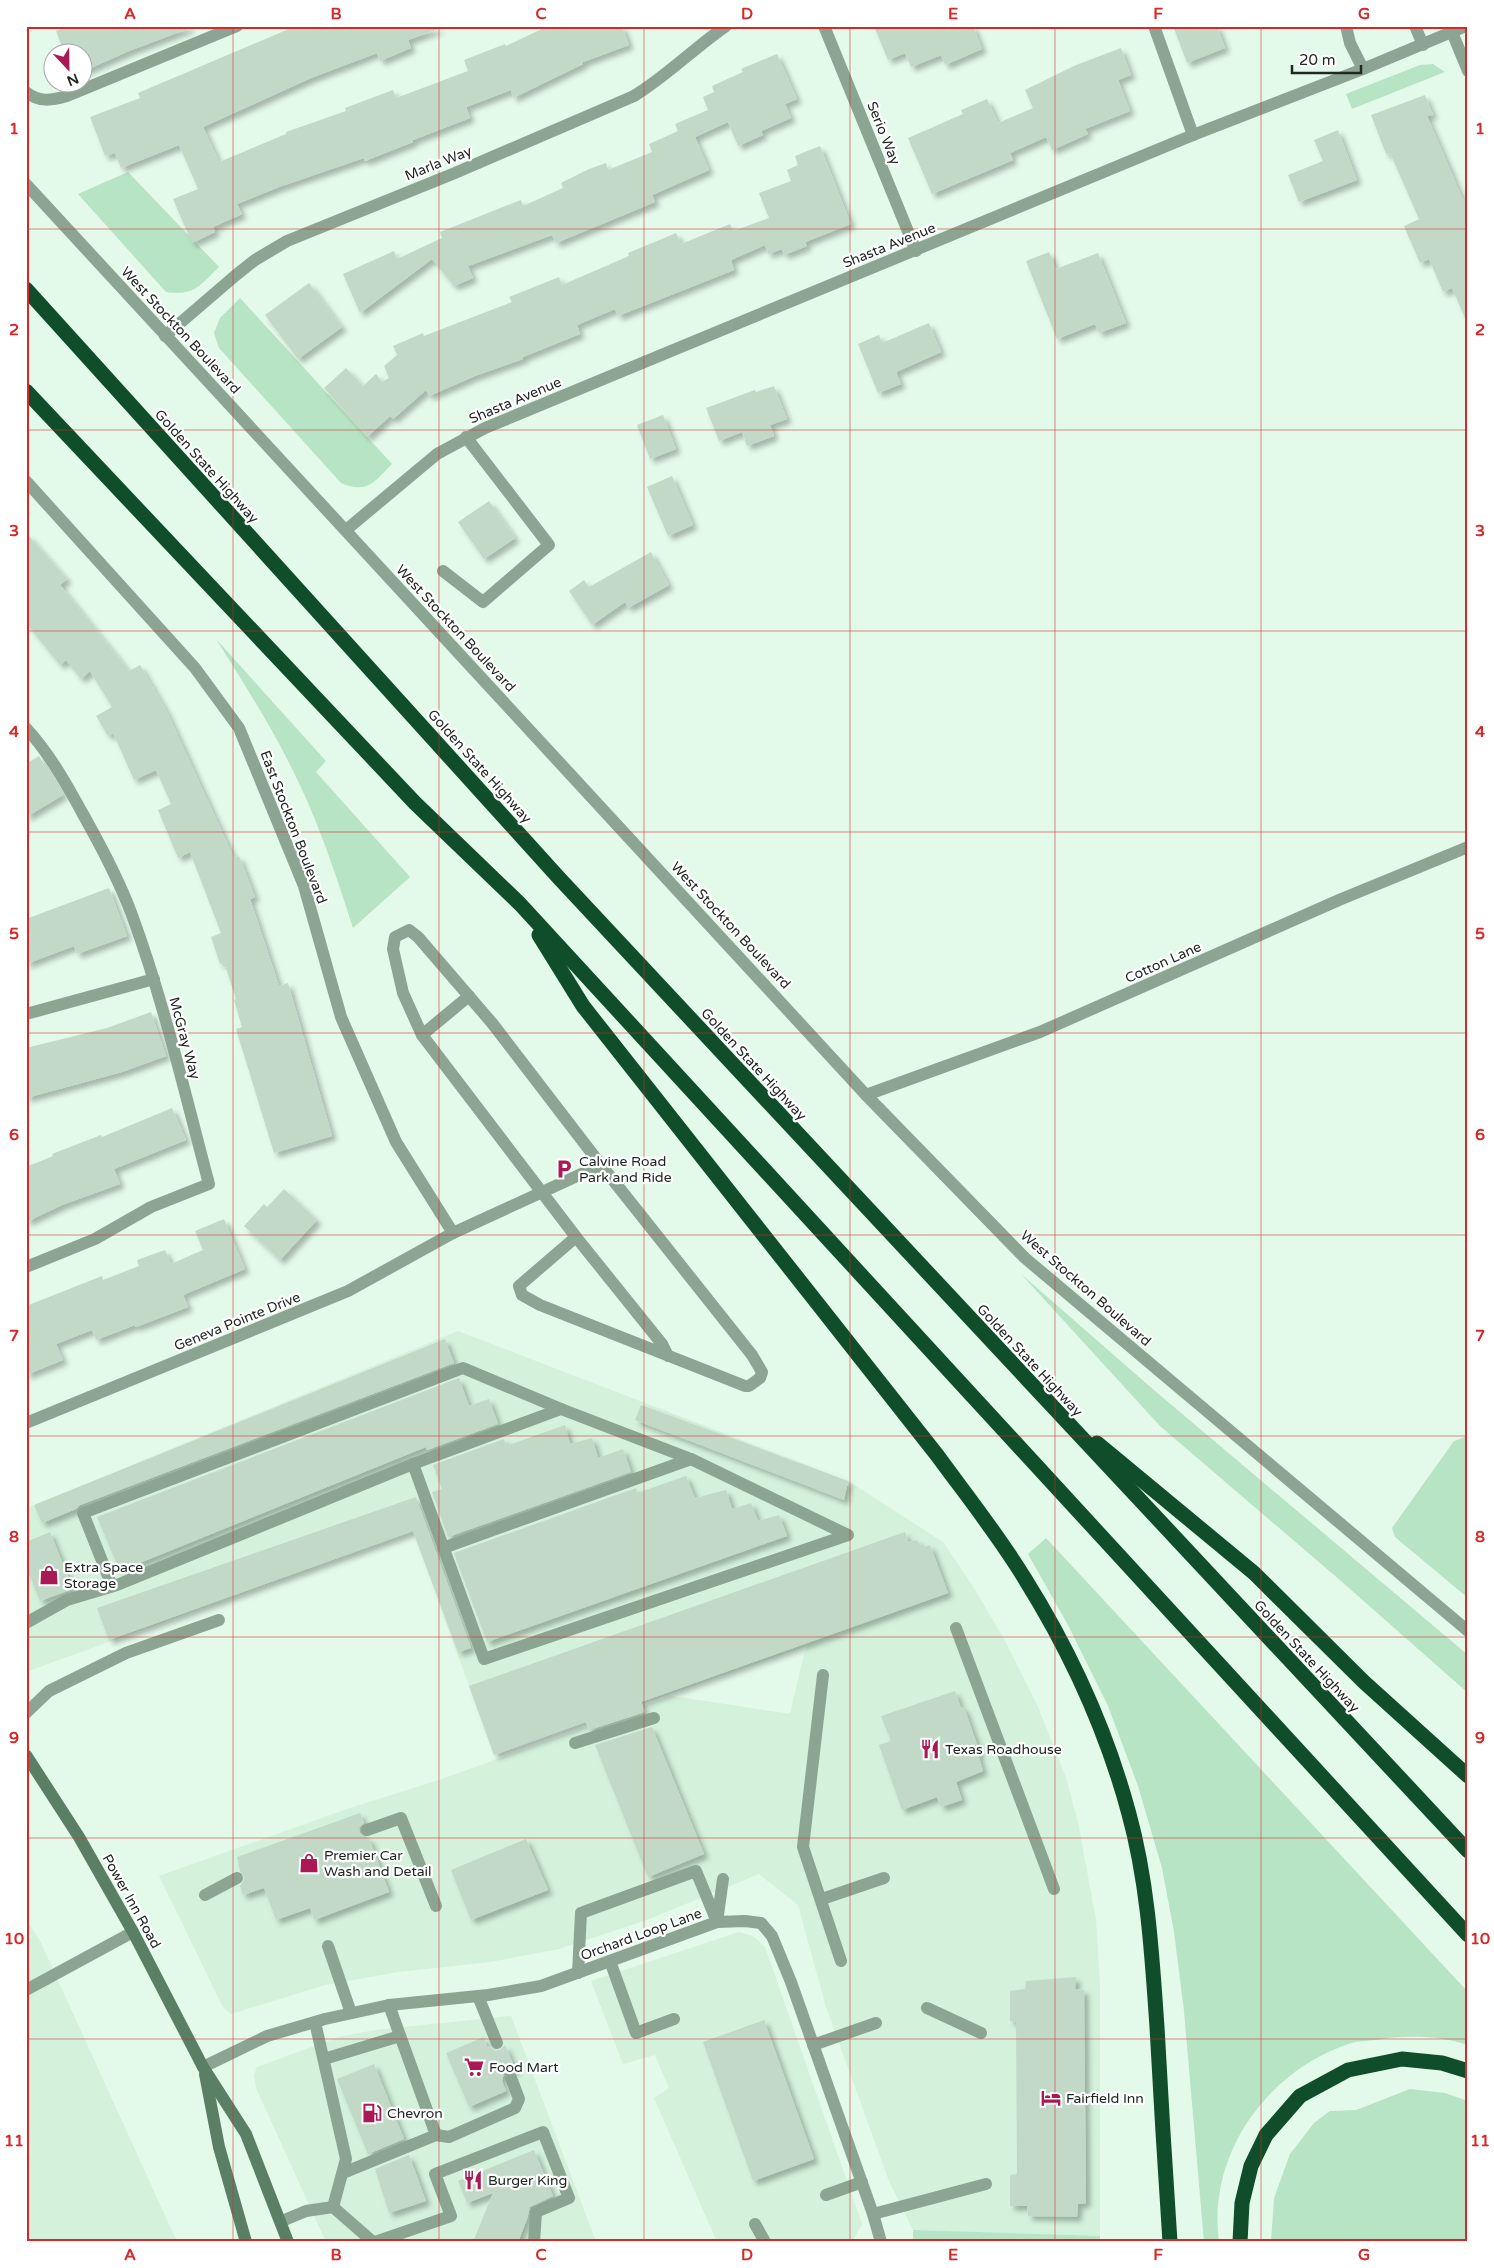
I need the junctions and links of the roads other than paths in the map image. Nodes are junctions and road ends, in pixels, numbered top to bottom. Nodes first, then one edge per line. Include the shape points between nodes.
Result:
1 (237, 26) edge
2 (726, 26) edge
3 (824, 26) edge
4 (1154, 26) edge
5 (1346, 26) edge
6 (1415, 26) edge
7 (1466, 26) edge
8 (1452, 32) junction
9 (1423, 45) junction
10 (1363, 69) junction
11 (1468, 71) edge
12 (26, 92) edge
13 (1193, 135) junction
14 (26, 184) edge
15 (916, 251) junction
16 (26, 289) edge
17 (166, 336) junction
18 (26, 391) edge
19 (466, 437) junction
20 (26, 482) edge
21 (346, 530) junction
22 (442, 571) dead end
23 (26, 728) edge
24 (1468, 847) edge
25 (520, 904) junction
26 (154, 979) junction
27 (469, 996) junction
28 (26, 1014) edge
29 (422, 1035) junction
30 (866, 1094) junction
31 (601, 1165) junction
32 (542, 1192) junction
33 (453, 1233) junction
34 (576, 1237) junction
35 (26, 1267) edge
36 (668, 1356) junction
37 (1047, 1402) junction
38 (561, 1409) junction
39 (26, 1424) edge
40 (691, 1459) junction
41 (413, 1464) junction
42 (443, 1548) junction
43 (112, 1586) junction
44 (219, 1620) dead end
45 (26, 1622) edge
46 (956, 1628) dead end
47 (1468, 1631) edge
48 (823, 1675) dead end
49 (26, 1712) edge
50 (654, 1718) dead end
51 (575, 1743) dead end
52 (26, 1755) edge
53 (1468, 1776) edge
54 (367, 1830) dead end
55 (1468, 1851) edge
56 (237, 1878) dead end
57 (884, 1878) dead end
58 (723, 1879) dead end
59 (1054, 1889) dead end
60 (205, 1895) dead end
61 (822, 1899) junction
62 (436, 1906) dead end
63 (717, 1922) junction
64 (133, 1932) junction
65 (1468, 1935) edge
66 (328, 1946) dead end
67 (610, 1961) junction
68 (842, 1961) dead end
69 (578, 1973) junction
70 (26, 1990) edge
71 (478, 1996) junction
72 (389, 2005) junction
73 (927, 2008) dead end
74 (352, 2013) junction
75 (674, 2019) dead end
76 (315, 2022) junction
77 (876, 2023) dead end
78 (981, 2033) dead end
79 (400, 2036) junction
80 (497, 2043) dead end
81 (813, 2045) junction
82 (324, 2059) junction
83 (203, 2067) junction
84 (1468, 2071) edge
85 (512, 2078) dead end
86 (436, 2135) junction
87 (342, 2173) junction
88 (862, 2182) junction
89 (986, 2184) dead end
90 (826, 2195) dead end
91 (333, 2207) junction
92 (873, 2214) junction
93 (282, 2221) junction
94 (755, 2224) dead end
95 (246, 2242) edge
96 (288, 2242) edge
97 (374, 2242) edge
98 (534, 2242) edge
99 (765, 2242) edge
100 (880, 2242) edge
101 (1170, 2242) edge
102 (1240, 2242) edge

1 - 12 street via 67,96 49,101
2 - 17 street, Marla Way via 702,42 658,82 634,96 287,241 255,260
3 - 15 street, Serio Way
4 - 13 street
5 - 10 street via 1350,43
6 - 9 street
7 - 8 street, Shasta Avenue
8 - 9 street, Shasta Avenue
8 - 11 street
9 - 10 street, Shasta Avenue
10 - 13 street, Shasta Avenue
13 - 15 street, Shasta Avenue
14 - 17 street, West Stockton Boulevard
15 - 19 street, Shasta Avenue
16 - 37 highway, Golden State Highway via 559,878
17 - 21 street, West Stockton Boulevard
18 - 25 highway via 415,803
19 - 21 street, Shasta Avenue via 437,454
19 - 22 street via 549,545 483,602
20 - 33 street, East Stockton Boulevard via 195,668 239,728 304,886 341,1017 396,1142
21 - 30 street, West Stockton Boulevard
23 - 26 street, McGray Way via 52,761 103,851 132,914
24 - 30 street, Cotton Lane via 1339,900 1040,1032
25 - 65 highway
25 - 101 highway via 583,1006 990,1526 1058,1636 1108,1748 1139,1858 1154,1976
26 - 28 street
26 - 35 street, McGray Way via 209,1184 151,1207 95,1239
27 - 29 street
27 - 29 street via 418,937 409,930 395,937 393,949 403,992
27 - 31 street
29 - 32 street
30 - 47 street, West Stockton Boulevard via 1025,1258
31 - 32 street, Geneva Pointe Drive
31 - 36 street via 752,1355 762,1372 760,1378 745,1386
32 - 33 street, Geneva Pointe Drive
32 - 34 street
33 - 39 street, Geneva Pointe Drive via 348,1291
34 - 36 street via 662,1344
34 - 36 street via 520,1286 522,1295
37 - 53 highway via 1254,1573 1364,1682
37 - 55 highway, Golden State Highway
38 - 40 street
38 - 41 street
38 - 43 street via 463,1368 83,1514
40 - 42 street
40 - 42 street via 848,1535 484,1659
41 - 42 street
41 - 43 street
43 - 45 street via 67,1600
44 - 49 street via 126,1653 49,1691
46 - 59 street
48 - 61 street via 802,1847
50 - 51 street
52 - 64 main road, Power Inn Road via 79,1837
54 - 62 street via 400,1818
56 - 60 street
57 - 61 street
58 - 63 street
61 - 68 street
63 - 67 street, Orchard Loop Lane
63 - 69 street via 696,1871 631,1894 581,1913
63 - 81 street, Orchard Loop Lane via 760,1923 772,1936
64 - 70 street
64 - 83 main road, Power Inn Road
66 - 74 street
67 - 69 street, Orchard Loop Lane
67 - 75 street via 636,2033
69 - 71 street, Orchard Loop Lane via 541,1986
71 - 72 street, Orchard Loop Lane
71 - 80 street
72 - 74 street, Orchard Loop Lane
72 - 79 street
73 - 78 street
74 - 76 street, Orchard Loop Lane
76 - 82 street
76 - 83 street, Orchard Loop Lane via 267,2036
77 - 81 street
79 - 82 street
79 - 86 street
81 - 88 street, Orchard Loop Lane
82 - 87 street via 346,2159
83 - 93 main road, Power Inn Road via 246,2134
83 - 95 main road, Power Inn Road via 219,2146
84 - 102 highway via 1442,2063 1402,2059 1348,2070 1300,2096 1266,2135 1252,2166 1242,2203
85 - 86 street via 519,2099 515,2108 449,2137
86 - 87 street
87 - 91 street
88 - 90 street
88 - 92 street, Orchard Loop Lane
89 - 92 street
91 - 93 street via 306,2210
91 - 97 street
92 - 100 street, Orchard Loop Lane
93 - 96 main road, Power Inn Road
94 - 99 street
97 - 98 street via 451,2216 435,2174 543,2132 569,2198 536,2212

